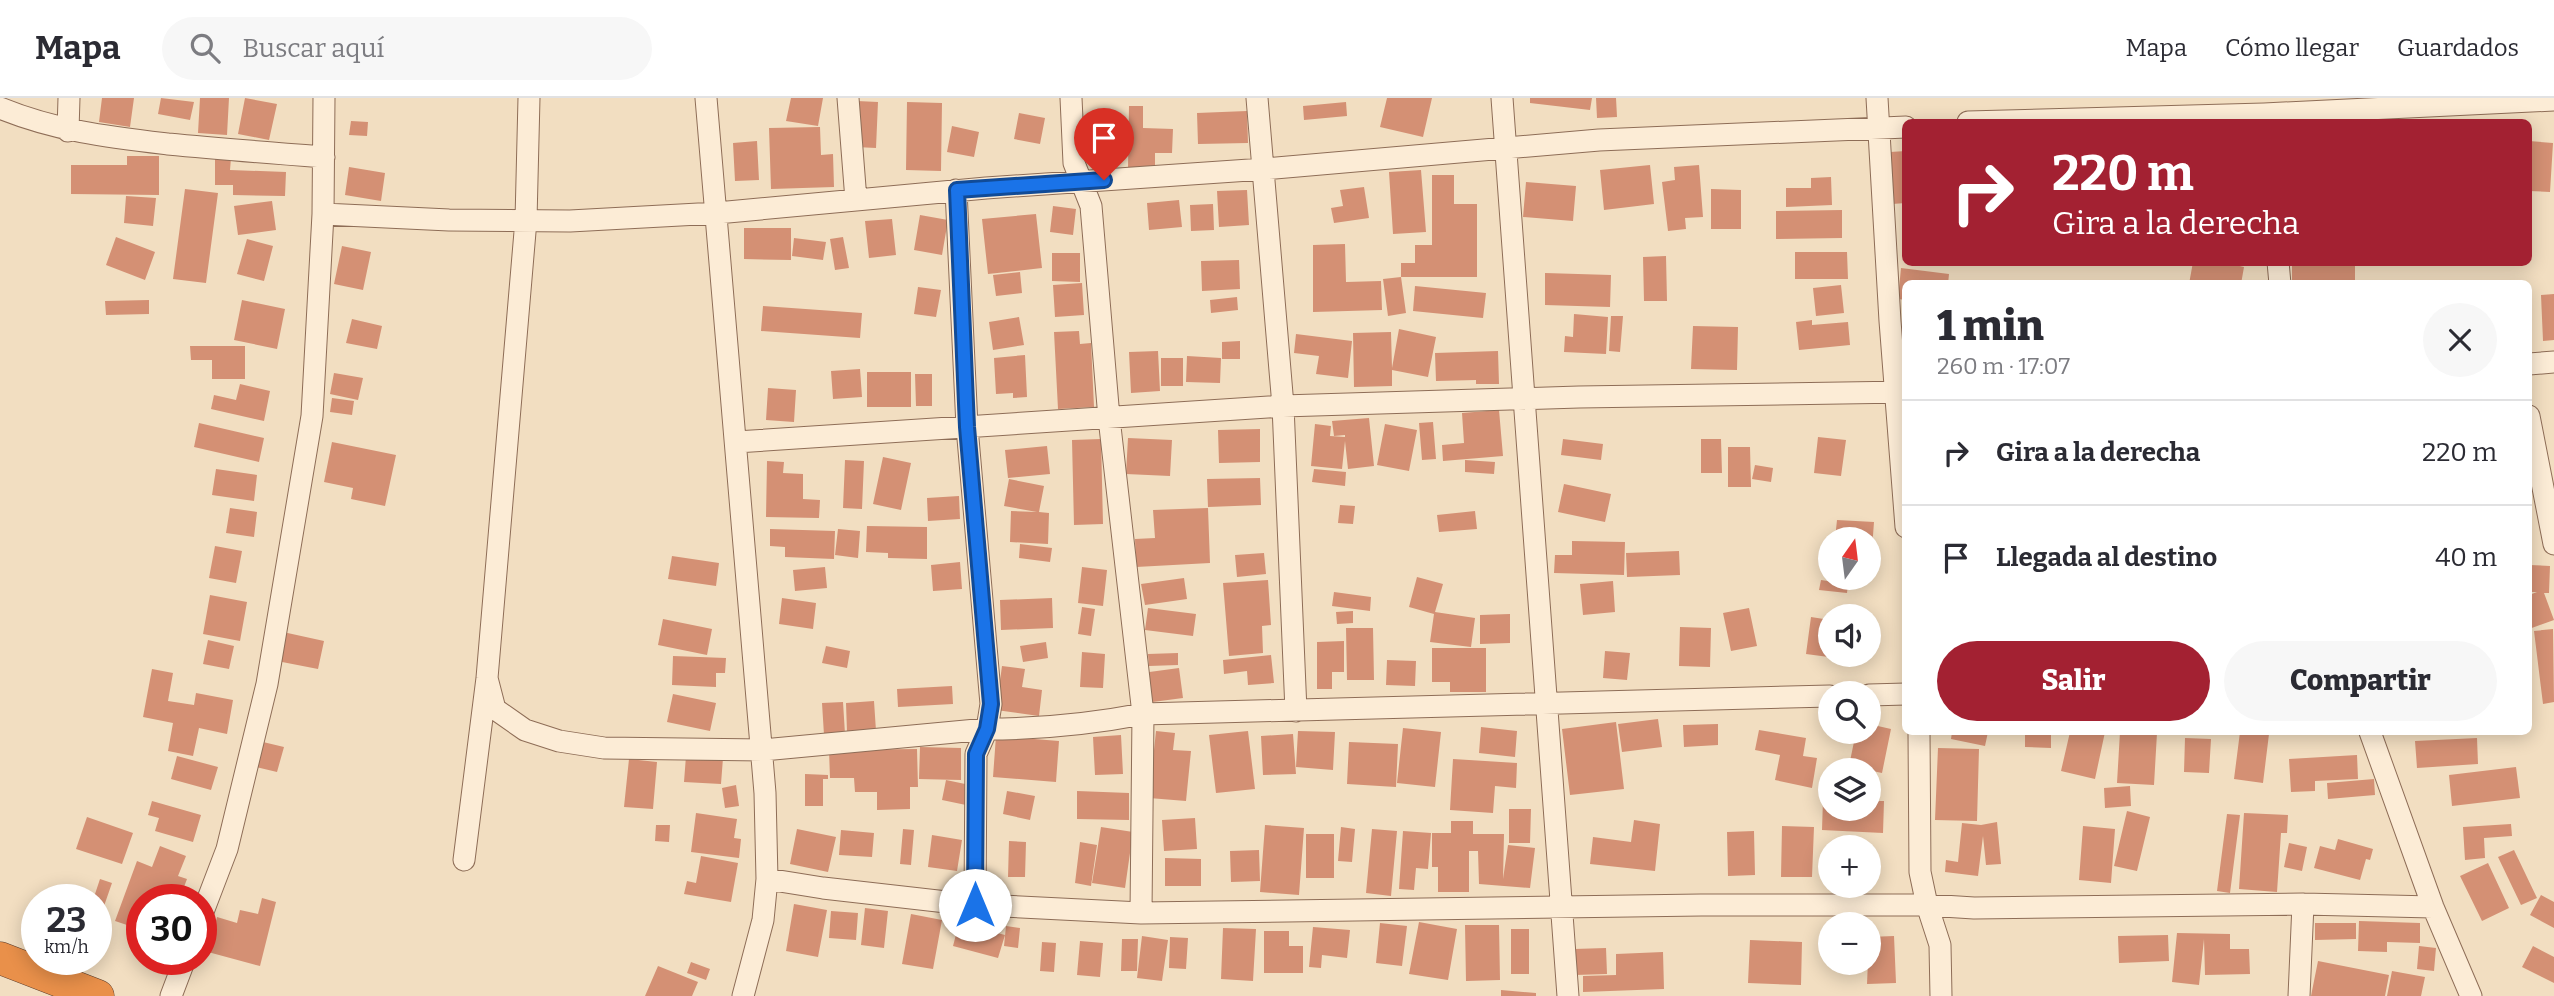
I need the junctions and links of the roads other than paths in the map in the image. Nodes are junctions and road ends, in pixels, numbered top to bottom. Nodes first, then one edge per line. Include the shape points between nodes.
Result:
1 (69, 98) edge
2 (324, 98) edge
3 (528, 98) edge
4 (706, 98) edge
5 (848, 98) edge
6 (1071, 98) edge
7 (1257, 98) edge
8 (1502, 98) edge
9 (1877, 98) edge
10 (2554, 100) edge
11 (0, 108) edge
12 (2264, 111) edge
13 (2049, 119) edge
14 (1902, 127) edge
15 (1880, 129) junction
16 (68, 131) junction
17 (1506, 147) junction
18 (324, 157) junction
19 (1264, 169) junction
20 (1081, 182) junction
21 (957, 190) junction
22 (856, 200) junction
23 (717, 213) junction
24 (323, 214) junction
25 (526, 220) junction
26 (2554, 362) edge
27 (2532, 364) edge
28 (1900, 392) edge
29 (1525, 399) junction
30 (1283, 406) junction
31 (1109, 418) junction
32 (967, 427) junction
33 (2532, 431) edge
34 (1902, 437) edge
35 (736, 442) junction
36 (2554, 544) edge
37 (487, 678) junction
38 (1902, 694) edge
39 (1881, 695) edge
40 (1818, 696) edge
41 (1547, 703) junction
42 (1296, 711) junction
43 (1143, 714) junction
44 (987, 729) junction
45 (1919, 735) edge
46 (2371, 735) edge
47 (763, 750) junction
48 (464, 860) dead end
49 (767, 879) junction
50 (214, 884) edge
51 (2304, 904) junction
52 (975, 905) junction
53 (1927, 905) junction
54 (1562, 907) junction
55 (2433, 907) junction
56 (1141, 913) junction
57 (0, 958) edge
58 (179, 975) edge
59 (98, 996) edge
60 (171, 996) edge
61 (743, 996) edge
62 (1568, 996) edge
63 (1941, 996) edge
64 (2299, 996) edge
65 (2471, 996) edge

1 - 16 street
2 - 18 street
3 - 25 street
4 - 23 street
5 - 22 street
6 - 20 street via 1074,163
7 - 19 street
8 - 17 street
9 - 15 street
10 - 12 street
11 - 16 street
12 - 13 street
14 - 15 street
15 - 17 street
15 - 28 street
16 - 18 street
17 - 19 street
17 - 29 street
18 - 24 street
19 - 20 street
19 - 30 street
20 - 21 street
20 - 31 street via 1091,206
21 - 22 street
21 - 32 street
22 - 23 street
23 - 25 street
23 - 35 street
24 - 25 street
24 - 50 street via 312,416 267,684 227,849
25 - 37 street
26 - 27 street
28 - 29 street
28 - 34 street
29 - 30 street
29 - 41 street
30 - 31 street
30 - 42 street
31 - 32 street
31 - 43 street
32 - 35 street
32 - 44 street via 991,704
33 - 36 street
35 - 47 street
37 - 47 street via 495,709 525,730 559,741 604,748
37 - 48 street
38 - 39 street
40 - 41 street
41 - 42 street
41 - 54 street
42 - 43 street
43 - 44 street via 1089,723
43 - 56 street
44 - 47 street
44 - 52 street via 976,754
45 - 53 street via 1920,872
46 - 55 street
47 - 49 street
49 - 52 street
49 - 61 street via 763,920
51 - 53 street
51 - 55 street
51 - 64 street
52 - 56 street
53 - 54 street
53 - 63 street via 1940,945
54 - 56 street
54 - 62 street
55 - 65 street
57 - 59 highway
58 - 60 street

